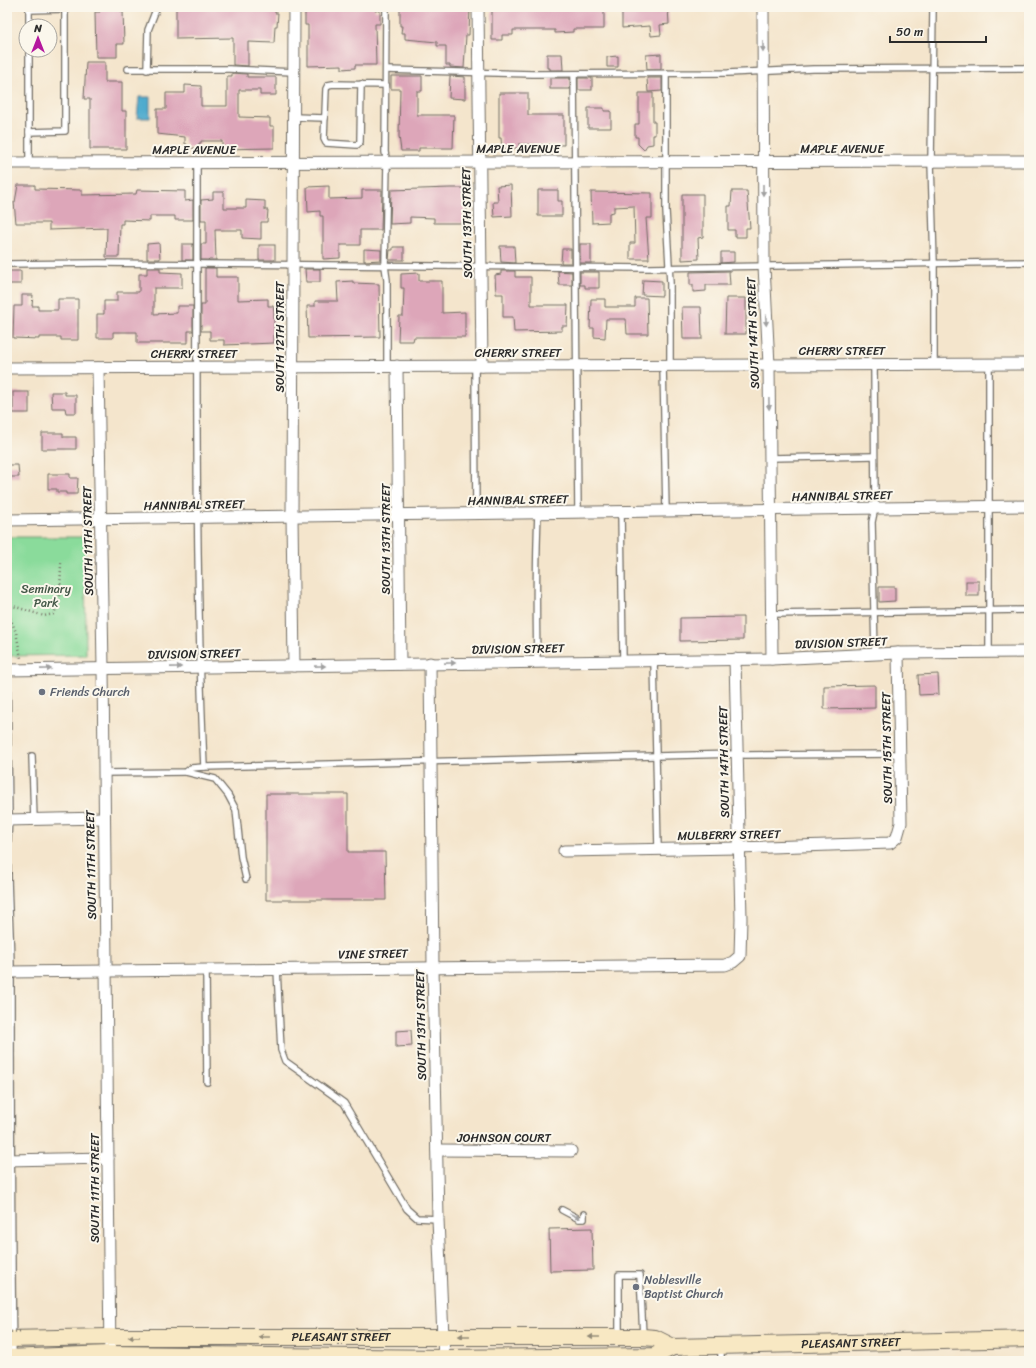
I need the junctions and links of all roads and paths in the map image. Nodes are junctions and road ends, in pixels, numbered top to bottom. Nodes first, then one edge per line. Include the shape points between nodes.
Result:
1 (157, 7) edge
2 (294, 7) edge
3 (386, 7) edge
4 (478, 7) edge
5 (763, 7) edge
6 (933, 7) edge
7 (65, 8) edge
8 (30, 18) edge
9 (29, 58) edge
10 (1029, 68) edge
11 (932, 69) junction
12 (128, 70) dead end
13 (147, 70) junction
14 (386, 70) junction
15 (763, 71) junction
16 (294, 72) junction
17 (478, 73) junction
18 (666, 73) junction
19 (574, 74) junction
20 (361, 84) junction
21 (386, 85) junction
22 (293, 117) junction
23 (325, 118) junction
24 (29, 132) junction
25 (1029, 161) edge
26 (479, 162) junction
27 (575, 162) junction
28 (668, 162) junction
29 (763, 162) junction
30 (931, 162) junction
31 (7, 163) edge
32 (29, 163) junction
33 (197, 163) junction
34 (293, 163) junction
35 (387, 163) junction
36 (1029, 262) edge
37 (934, 263) junction
38 (7, 264) edge
39 (197, 265) junction
40 (293, 265) junction
41 (385, 266) junction
42 (764, 266) junction
43 (577, 267) junction
44 (481, 268) junction
45 (670, 268) junction
46 (874, 364) junction
47 (934, 364) junction
48 (989, 364) junction
49 (1029, 364) edge
50 (667, 365) junction
51 (768, 365) junction
52 (392, 366) junction
53 (478, 366) junction
54 (576, 366) junction
55 (196, 367) junction
56 (292, 367) junction
57 (7, 368) edge
58 (98, 368) junction
59 (874, 456) junction
60 (770, 458) junction
61 (1029, 506) edge
62 (989, 507) junction
63 (875, 508) junction
64 (771, 510) junction
65 (666, 511) junction
66 (578, 512) junction
67 (621, 512) junction
68 (538, 513) junction
69 (476, 514) junction
70 (399, 515) junction
71 (292, 516) junction
72 (198, 518) junction
73 (101, 519) junction
74 (7, 520) edge
75 (61, 562) dead end
76 (7, 604) edge
77 (1029, 610) edge
78 (7, 611) edge
79 (989, 612) junction
80 (874, 613) junction
81 (772, 614) junction
82 (989, 652) junction
83 (1029, 652) edge
84 (898, 653) junction
85 (875, 655) junction
86 (21, 658) dead end
87 (735, 659) junction
88 (772, 659) junction
89 (654, 660) junction
90 (623, 661) junction
91 (537, 662) junction
92 (400, 664) junction
93 (430, 664) junction
94 (294, 666) junction
95 (199, 667) junction
96 (103, 668) junction
97 (7, 670) edge
98 (737, 754) junction
99 (900, 754) junction
100 (32, 756) dead end
101 (658, 756) junction
102 (431, 761) junction
103 (204, 767) junction
104 (186, 772) junction
105 (103, 773) junction
106 (103, 818) junction
107 (8, 820) edge
108 (34, 820) junction
109 (894, 840) joint
110 (738, 848) junction
111 (658, 849) junction
112 (564, 851) dead end
113 (246, 879) dead end
114 (738, 959) joint
115 (433, 967) junction
116 (277, 969) junction
117 (206, 970) junction
118 (106, 971) junction
119 (9, 972) edge
120 (208, 1082) dead end
121 (437, 1150) junction
122 (571, 1151) dead end
123 (108, 1158) junction
124 (8, 1160) edge
125 (562, 1210) dead end
126 (584, 1214) dead end
127 (438, 1219) junction
128 (12, 1335) edge
129 (443, 1336) junction
130 (109, 1337) junction
131 (619, 1337) junction
132 (644, 1337) junction
133 (1029, 1339) edge
134 (673, 1347) junction
135 (722, 1354) edge
136 (110, 1357) edge
137 (288, 1358) edge
138 (11, 1359) edge
139 (444, 1359) edge

1 - 13 lane via 148,30
2 - 16 street, SOUTH 12TH STREET
3 - 14 lane
4 - 17 street, SOUTH 13TH STREET
5 -> 15 street, SOUTH 14TH STREET
6 - 11 lane
7 - 8 lane via 30,10
7 - 24 lane via 65,131
9 - 24 lane
10 - 11 lane
11 - 15 lane
11 - 30 lane
12 - 13 lane
13 - 16 lane via 229,69
14 - 17 lane
14 - 21 lane
15 - 18 lane
15 - 29 street, SOUTH 14TH STREET
16 - 22 street, SOUTH 12TH STREET
17 - 19 lane
17 - 26 street, SOUTH 13TH STREET
18 - 19 lane
18 - 28 lane
19 - 27 lane
20 - 21 lane
20 - 23 lane via 328,85
20 - 23 lane via 361,137 357,145 326,143
21 - 35 lane
22 - 23 lane
22 - 34 street, SOUTH 12TH STREET
24 - 32 lane
25 - 30 street, MAPLE AVENUE
26 - 27 street, MAPLE AVENUE
26 - 35 street, MAPLE AVENUE
26 - 44 street, SOUTH 13TH STREET
27 - 28 street, MAPLE AVENUE
27 - 43 lane
28 - 29 street, MAPLE AVENUE
28 - 45 lane via 666,211
29 - 30 street, MAPLE AVENUE
29 -> 42 street, SOUTH 14TH STREET
30 - 37 lane
31 - 32 street, MAPLE AVENUE
32 - 33 street, MAPLE AVENUE
33 - 34 street, MAPLE AVENUE
33 - 39 lane
34 - 35 street, MAPLE AVENUE
34 - 40 street, SOUTH 12TH STREET
35 - 41 lane
36 - 37 lane
37 - 42 lane
37 - 47 lane
38 - 39 lane
39 - 40 lane
39 - 55 lane
40 - 41 lane
40 - 56 street, SOUTH 12TH STREET
41 - 44 lane
41 - 52 lane
42 - 45 lane
42 -> 51 street, SOUTH 14TH STREET
43 - 44 lane
43 - 45 lane
43 - 54 lane
44 - 53 street, SOUTH 13TH STREET
45 - 50 lane
46 - 47 street, CHERRY STREET
46 - 51 street, CHERRY STREET
46 - 59 lane
47 - 48 street, CHERRY STREET
48 - 49 street, CHERRY STREET
48 - 62 lane
50 - 51 street, CHERRY STREET
50 - 54 street, CHERRY STREET
50 - 65 lane
51 -> 60 street, SOUTH 14TH STREET
52 - 53 street, CHERRY STREET
52 - 56 street, CHERRY STREET
52 - 70 street, SOUTH 13TH STREET
53 - 54 street, CHERRY STREET
53 - 69 lane
54 - 66 lane
55 - 56 street, CHERRY STREET
55 - 58 street, CHERRY STREET
55 - 72 lane
56 - 71 street, SOUTH 12TH STREET
57 - 58 street, CHERRY STREET
58 - 73 street, SOUTH 11TH STREET
59 - 60 lane
59 - 63 lane
60 - 64 street, SOUTH 14TH STREET
61 - 62 street, HANNIBAL STREET
62 - 63 street, HANNIBAL STREET
62 - 79 lane
63 - 64 street, HANNIBAL STREET
63 - 80 lane via 872,522
64 - 65 street, HANNIBAL STREET
64 - 81 street, SOUTH 14TH STREET
65 - 67 street, HANNIBAL STREET
66 - 67 street, HANNIBAL STREET
66 - 68 street, HANNIBAL STREET
67 - 90 lane
68 - 69 street, HANNIBAL STREET
68 - 91 lane
69 - 70 street, HANNIBAL STREET
70 - 71 street, HANNIBAL STREET
70 - 92 street, SOUTH 13TH STREET
71 - 72 street, HANNIBAL STREET
71 - 94 street, SOUTH 12TH STREET
72 - 73 street, HANNIBAL STREET
72 - 95 lane
73 - 74 street, HANNIBAL STREET
73 - 96 street, SOUTH 11TH STREET
75 - 76 path via 59,603 54,614 44,616
77 - 79 lane
78 - 86 path via 16,632
79 - 80 lane
79 - 82 lane
80 - 81 lane
80 - 85 lane
81 - 88 street, SOUTH 14TH STREET
82 - 83 street, DIVISION STREET
82 - 84 street, DIVISION STREET
84 - 85 street, DIVISION STREET
84 - 99 street, SOUTH 15TH STREET
85 - 88 street, DIVISION STREET
87 - 88 street, DIVISION STREET
87 - 89 street, DIVISION STREET
87 - 98 street, SOUTH 14TH STREET
89 - 90 street, DIVISION STREET
89 - 101 lane
90 - 91 street, DIVISION STREET
93 -> 91 street, DIVISION STREET
92 - 93 street, DIVISION STREET
94 -> 92 street, DIVISION STREET
93 - 102 street, SOUTH 13TH STREET
94 - 95 street, DIVISION STREET
96 -> 95 street, DIVISION STREET
95 - 103 lane
97 -> 96 street, DIVISION STREET
96 - 105 street, SOUTH 11TH STREET
97 - 107 lane
98 - 99 lane
98 - 101 lane
98 - 110 street, SOUTH 14TH STREET
99 - 109 street, SOUTH 15TH STREET via 901,823
100 - 108 lane
101 - 102 lane
101 - 111 lane
102 - 103 lane
102 - 115 street, SOUTH 13TH STREET
103 - 104 lane via 191,768
104 - 105 lane
104 - 113 lane via 215,779 228,795 236,810
105 - 106 street, SOUTH 11TH STREET
106 - 108 street
106 - 118 street, SOUTH 11TH STREET
107 - 108 street
107 - 119 lane
109 - 110 street, MULBERRY STREET via 885,844
110 - 111 street, MULBERRY STREET
110 - 114 street, SOUTH 14TH STREET via 741,919
111 - 112 street, MULBERRY STREET
114 - 115 street, VINE STREET via 725,965
115 - 116 street, VINE STREET
115 - 121 street, SOUTH 13TH STREET
116 - 117 street, VINE STREET
116 - 127 lane via 281,1050 285,1061 344,1103 407,1209 417,1218
117 - 118 street, VINE STREET
117 - 120 lane
118 - 119 street, VINE STREET
118 - 123 street, SOUTH 11TH STREET
119 - 124 lane
121 - 122 street, JOHNSON COURT
121 - 127 street, SOUTH 13TH STREET
123 - 124 street
123 - 130 street, SOUTH 11TH STREET
124 - 128 lane
125 -> 126 lane via 584,1219
127 - 129 street, SOUTH 13TH STREET
128 - 130 street, PLEASANT STREET
128 - 138 lane
129 -> 130 street, PLEASANT STREET
131 -> 129 street, PLEASANT STREET
129 - 139 street, SOUTH 13TH STREET
130 - 136 street, SOUTH 11TH STREET
131 - 132 street, PLEASANT STREET
131 - 132 lane via 619,1275 640,1275
132 - 134 street, PLEASANT STREET via 655,1338
133 - 135 street, PLEASANT STREET
134 - 135 street, PLEASANT STREET
134 - 139 street, PLEASANT STREET via 654,1356
136 - 137 street, PLEASANT STREET
136 - 138 street, PLEASANT STREET
137 - 139 street, PLEASANT STREET

